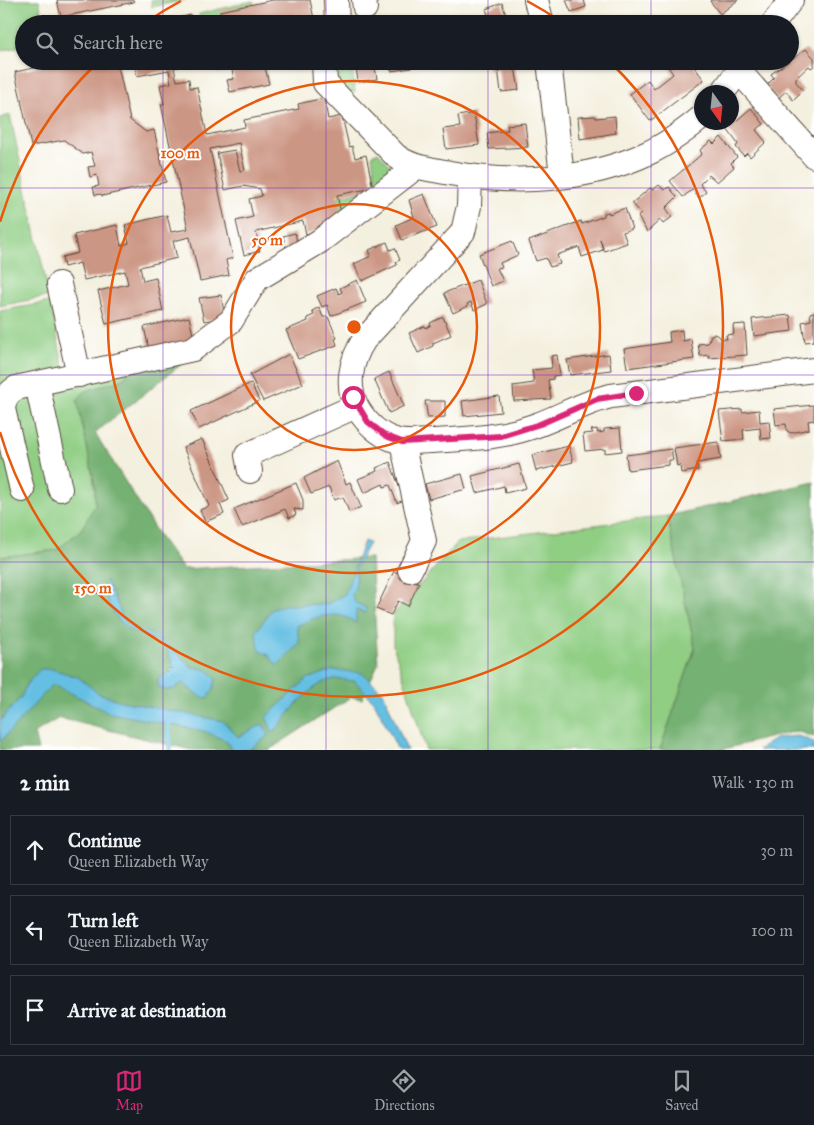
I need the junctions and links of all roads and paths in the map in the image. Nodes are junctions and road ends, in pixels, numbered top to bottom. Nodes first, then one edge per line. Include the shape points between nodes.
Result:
1 (336, 0) edge
2 (536, 0) edge
3 (792, 0) edge
4 (337, 15) edge
5 (540, 15) edge
6 (780, 15) edge
7 (324, 70) edge
8 (550, 70) edge
9 (740, 70) edge
10 (746, 70) edge
11 (728, 85) edge
12 (694, 123) edge
13 (814, 156) edge
14 (416, 167) junction
15 (470, 176) junction
16 (562, 176) junction
17 (59, 284) dead end
18 (814, 370) edge
19 (79, 375) junction
20 (37, 384) junction
21 (356, 406) junction
22 (402, 442) junction
23 (250, 471) dead end
24 (60, 489) dead end
25 (22, 490) dead end
26 (410, 570) dead end

1 - 4 street
2 - 5 street
3 - 6 street
7 - 14 street via 325,83 396,156
8 - 16 street
9 - 11 street
10 - 13 street
12 - 16 street via 649,153 613,166
14 - 15 street
14 - 19 street via 320,240 257,279 231,321 193,349
15 - 16 street
15 - 21 street via 469,206 463,232 358,350 351,373
17 - 19 street
18 - 22 street via 611,396 501,436
19 - 20 street
20 - 24 street
20 - 25 street via 16,388 4,401 3,409
21 - 22 street via 377,431
21 - 23 street via 247,455
22 - 26 street via 424,541

